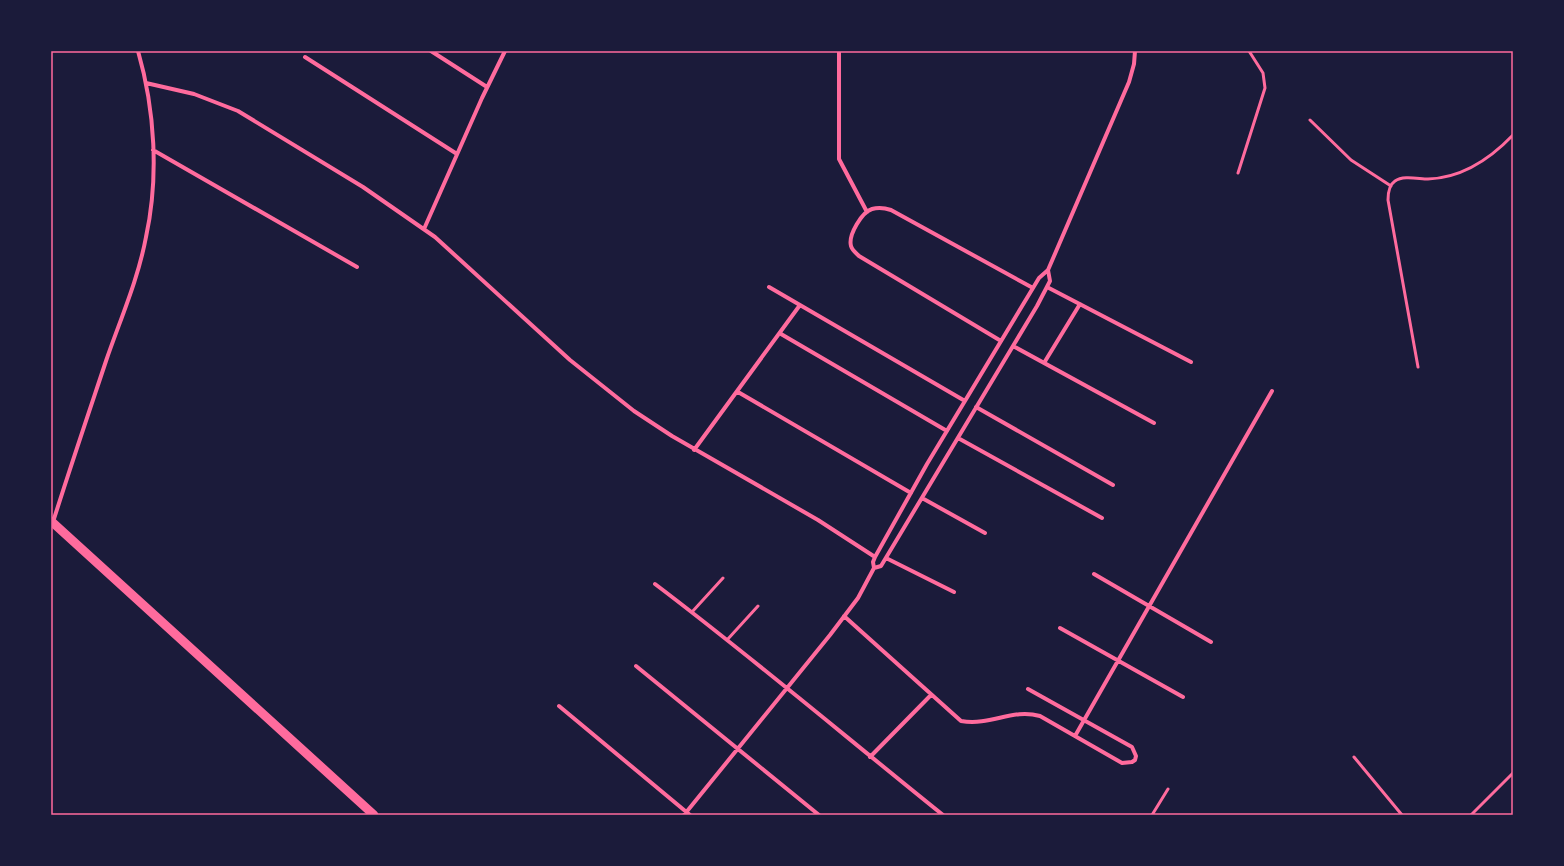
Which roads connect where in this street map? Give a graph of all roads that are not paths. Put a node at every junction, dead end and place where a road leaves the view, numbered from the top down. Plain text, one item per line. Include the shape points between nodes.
1 (138, 51) edge
2 (431, 51) edge
3 (505, 51) edge
4 (839, 51) edge
5 (1135, 51) edge
6 (1249, 51) edge
7 (305, 57) dead end
8 (146, 83) junction
9 (487, 88) junction
10 (1310, 120) dead end
11 (1513, 135) edge
12 (153, 150) junction
13 (457, 154) junction
14 (1238, 173) dead end
15 (1390, 186) junction
16 (867, 212) junction
17 (424, 229) junction
18 (357, 267) dead end
19 (1048, 270) junction
20 (769, 287) dead end
21 (1047, 287) junction
22 (1033, 288) junction
23 (1080, 304) junction
24 (800, 305) junction
25 (781, 334) junction
26 (1001, 341) junction
27 (1013, 346) junction
28 (1191, 362) dead end
29 (1044, 363) junction
30 (1418, 367) dead end
31 (1272, 391) dead end
32 (738, 392) junction
33 (965, 401) junction
34 (976, 407) junction
35 (1154, 423) dead end
36 (947, 431) junction
37 (958, 438) junction
38 (694, 450) junction
39 (1113, 485) dead end
40 (911, 493) junction
41 (922, 498) junction
42 (1102, 518) dead end
43 (52, 522) edge
44 (985, 533) dead end
45 (875, 557) junction
46 (886, 558) junction
47 (874, 568) junction
48 (1094, 574) dead end
49 (723, 578) dead end
50 (655, 584) dead end
51 (954, 592) dead end
52 (758, 606) dead end
53 (1150, 607) junction
54 (692, 612) junction
55 (844, 616) junction
56 (1060, 628) dead end
57 (727, 640) junction
58 (1211, 642) dead end
59 (1119, 662) junction
60 (636, 666) dead end
61 (787, 687) junction
62 (1028, 689) dead end
63 (931, 695) junction
64 (1183, 697) dead end
65 (559, 706) dead end
66 (1085, 720) junction
67 (1075, 736) junction
68 (737, 749) junction
69 (870, 757) junction
70 (1354, 757) dead end
71 (1513, 773) edge
72 (1168, 789) dead end
73 (687, 814) edge
74 (374, 815) edge
75 (819, 815) edge
76 (943, 815) edge
77 (1152, 815) edge
78 (1402, 815) edge
79 (1471, 815) edge

1 - 8 street
2 - 9 street
3 - 9 street
4 - 16 street via 839,159
5 - 19 street via 1129,82
6 - 14 lane via 1263,73 1265,88
7 - 13 street
8 - 12 street
8 - 17 street via 194,94 238,111 363,187
9 - 13 street
10 - 15 lane via 1351,160
11 - 15 lane via 1486,160 1462,172 1441,178 1402,179 1394,181
12 - 18 street
12 - 43 street via 150,215 140,260
13 - 17 street
15 - 30 lane via 1388,200
16 - 22 street via 884,208 898,214
16 - 26 street via 851,240 851,246 859,256
17 - 38 street via 450,249 570,360 634,411
19 - 21 street via 1050,280
19 - 22 street
20 - 24 street
21 - 23 street
21 - 27 street
22 - 26 street
23 - 28 street
23 - 29 street
24 - 25 street
24 - 33 street
25 - 32 street
25 - 36 street
26 - 33 street
27 - 29 street
27 - 34 street
29 - 35 street
31 - 53 street
32 - 38 street
32 - 40 street
33 - 36 street
34 - 37 street
34 - 39 street
36 - 40 street
37 - 41 street
37 - 42 street
38 - 45 street via 818,520
40 - 45 street
41 - 44 street
41 - 46 street
43 - 74 main road
45 - 47 street
46 - 47 street via 881,566
46 - 51 street
47 - 55 street via 858,598
48 - 53 street
49 - 54 lane
50 - 54 street
52 - 57 lane
53 - 58 street
53 - 59 street
54 - 57 street
55 - 61 street
55 - 63 street
56 - 59 street
57 - 61 street
59 - 64 street
59 - 66 street
60 - 68 street
61 - 68 street
61 - 69 street
62 - 66 street
63 - 67 street via 961,721 983,722 1026,713 1040,716
63 - 69 street
65 - 73 street
66 - 67 street
66 - 67 street via 1132,747 1135,760 1122,763
68 - 73 street
68 - 75 street
69 - 76 street
70 - 78 lane
71 - 79 lane
72 - 77 lane

